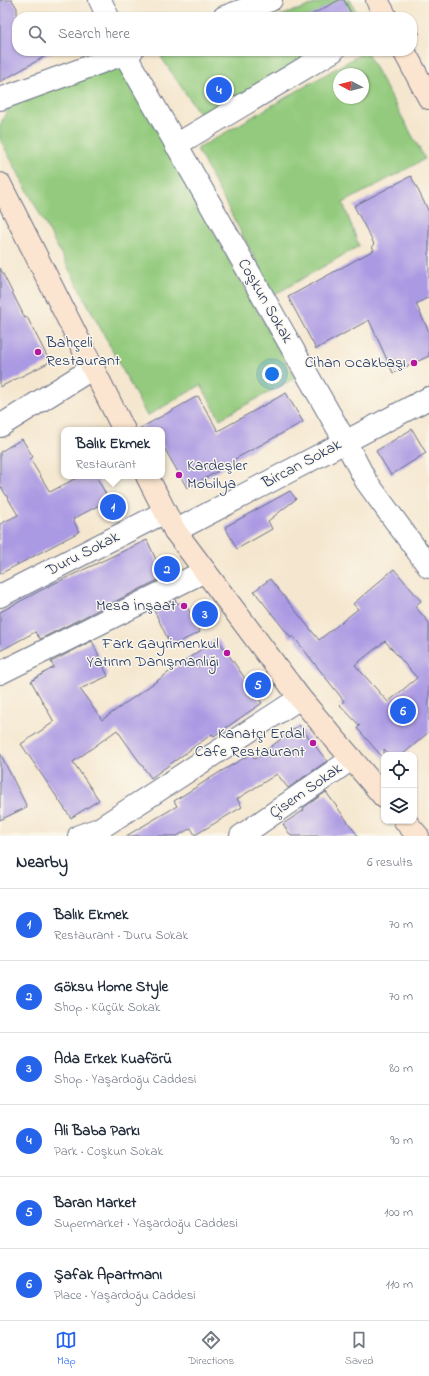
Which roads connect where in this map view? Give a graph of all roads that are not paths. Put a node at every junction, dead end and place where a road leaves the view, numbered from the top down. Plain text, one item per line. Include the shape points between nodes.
1 (100, 0) edge
2 (271, 0) edge
3 (377, 0) edge
4 (106, 12) edge
5 (238, 12) edge
6 (383, 12) edge
7 (115, 56) edge
8 (128, 56) edge
9 (325, 56) edge
10 (407, 56) edge
11 (429, 98) edge
12 (0, 99) edge
13 (176, 145) junction
14 (0, 184) edge
15 (93, 368) junction
16 (429, 398) edge
17 (0, 426) edge
18 (122, 427) edge
19 (345, 441) junction
20 (149, 479) edge
21 (170, 521) junction
22 (429, 567) edge
23 (205, 571) junction
24 (0, 596) edge
25 (0, 673) edge
26 (300, 698) junction
27 (351, 758) junction
28 (381, 793) edge
29 (408, 824) edge
30 (79, 836) edge
31 (241, 836) edge
32 (418, 836) edge

1 - 4 street
2 - 5 street
3 - 6 street
7 - 12 street
8 - 13 street, Coşkun Sokak
9 - 13 street
10 - 11 street
13 - 19 street, Coşkun Sokak
14 - 15 street
15 - 17 street
15 - 18 street
16 - 19 street, Bircan Sokak
19 - 21 street, Bircan Sokak
19 - 22 street, Coşkun Sokak via 366,481
20 - 21 street
21 - 23 street
21 - 24 street, Duru Sokak
23 - 25 street
23 - 26 street
26 - 27 street
26 - 30 street via 99,829
27 - 28 street
27 - 31 street, Çisem Sokak
29 - 32 street

